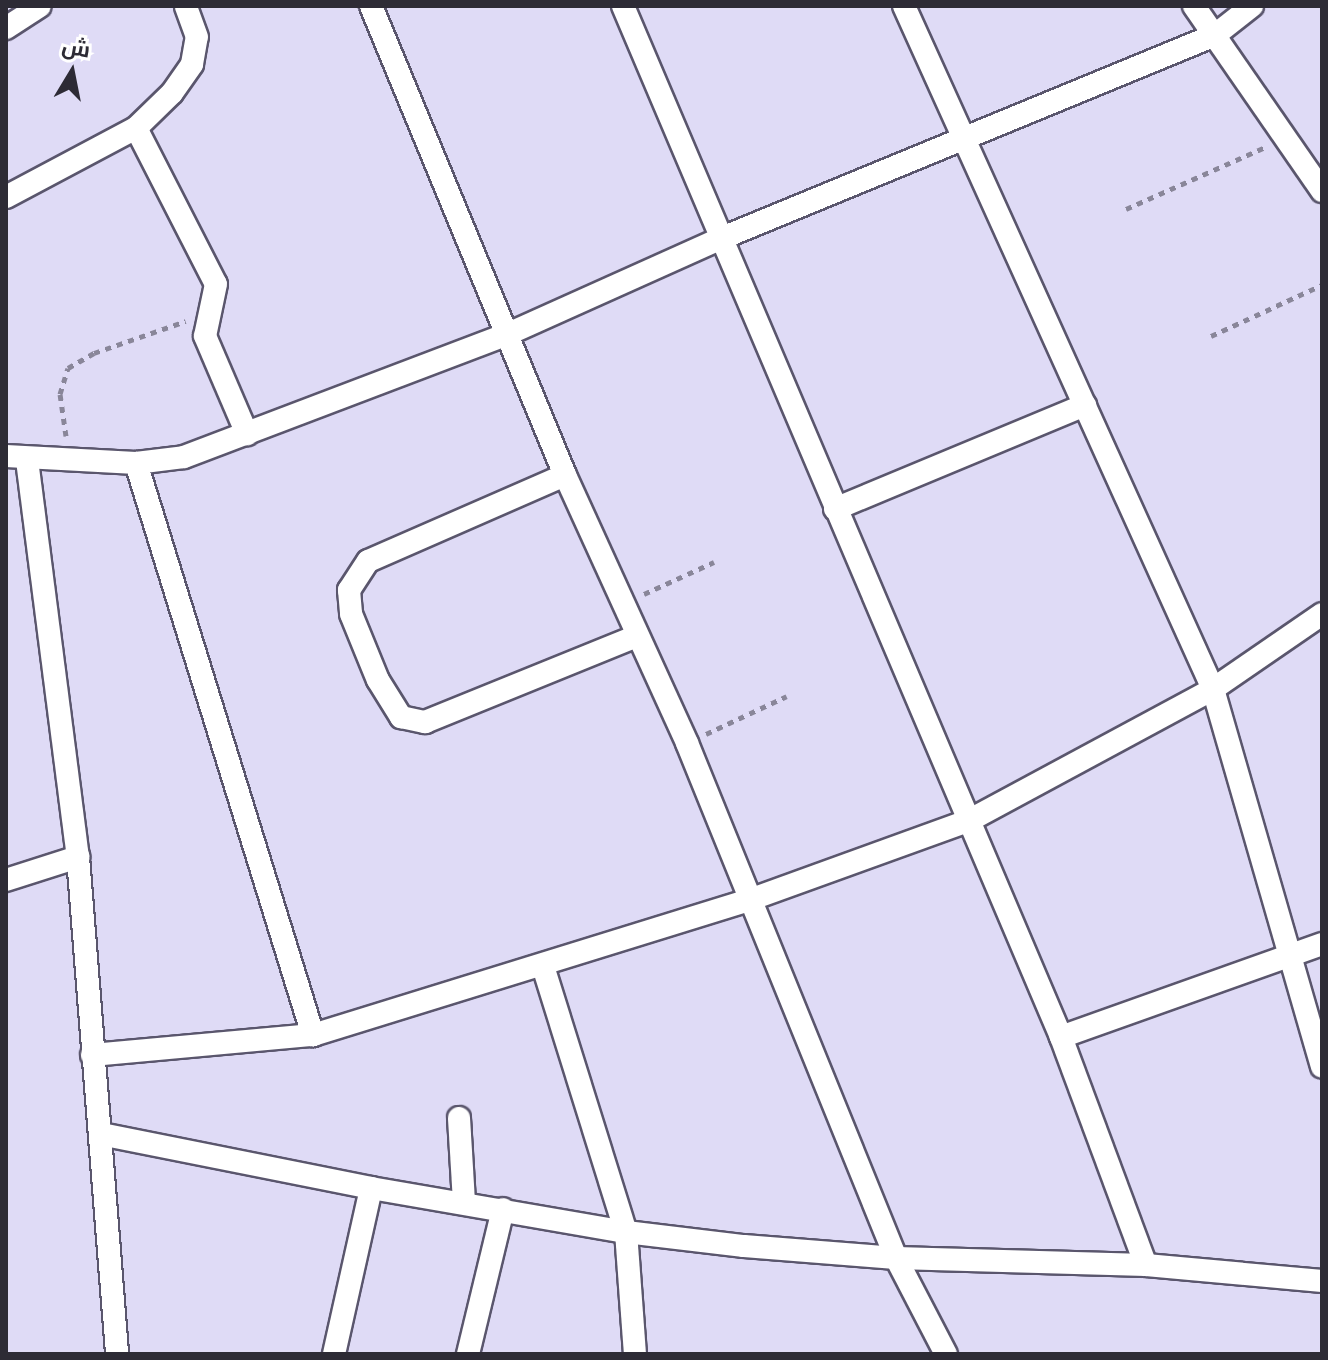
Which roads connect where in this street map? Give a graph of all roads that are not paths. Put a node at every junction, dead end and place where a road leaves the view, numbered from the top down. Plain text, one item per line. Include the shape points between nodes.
1 (40, 6) edge
2 (186, 6) edge
3 (371, 6) edge
4 (623, 6) edge
5 (904, 6) edge
6 (1194, 6) edge
7 (1252, 6) edge
8 (6, 28) edge
9 (1215, 35) junction
10 (136, 128) junction
11 (962, 137) junction
12 (1322, 191) edge
13 (6, 197) edge
14 (722, 238) junction
15 (508, 334) junction
16 (1085, 405) junction
17 (247, 434) junction
18 (16, 458) edge
19 (136, 463) junction
20 (565, 475) junction
21 (835, 509) junction
22 (1322, 614) edge
23 (637, 636) junction
24 (1213, 689) junction
25 (970, 820) junction
26 (78, 857) junction
27 (6, 880) edge
28 (752, 899) junction
29 (1322, 944) edge
30 (1286, 956) junction
31 (543, 966) junction
32 (313, 1035) junction
33 (1061, 1037) junction
34 (92, 1055) junction
35 (1322, 1067) edge
36 (459, 1118) dead end
37 (101, 1134) junction
38 (371, 1188) junction
39 (464, 1201) junction
40 (503, 1209) junction
41 (626, 1232) junction
42 (896, 1258) junction
43 (1146, 1265) junction
44 (1322, 1281) edge
45 (117, 1354) edge
46 (334, 1354) edge
47 (468, 1354) edge
48 (635, 1354) edge
49 (946, 1354) edge

1 - 8 street
2 - 10 street via 197,37 192,64
3 - 15 street
4 - 14 street
5 - 11 street
6 - 9 street
7 - 9 street
9 - 11 street
9 - 12 street
10 - 13 street
10 - 17 street via 216,284 217,295 206,314 207,345
11 - 14 street
11 - 16 street
14 - 15 street
14 - 21 street
15 - 17 street
15 - 20 street
16 - 21 street
16 - 24 street
17 - 19 street via 184,457
18 - 19 street
18 - 26 street
19 - 32 street
20 - 23 street
20 - 23 street via 387,548 368,561 349,590 351,614 378,680 401,717 425,722
21 - 25 street
22 - 24 street
23 - 28 street
24 - 25 street
24 - 30 street
25 - 28 street
25 - 33 street
26 - 27 street
26 - 34 street
28 - 31 street
28 - 42 street
29 - 30 street
30 - 33 street
30 - 35 street
31 - 32 street
31 - 41 street
32 - 34 street
33 - 43 street
34 - 37 street
36 - 39 street
37 - 38 street
37 - 45 street
38 - 39 street
38 - 46 street
39 - 40 street
40 - 41 street
40 - 47 street
41 - 42 street
41 - 48 street
42 - 43 street
42 - 49 street
43 - 44 street

